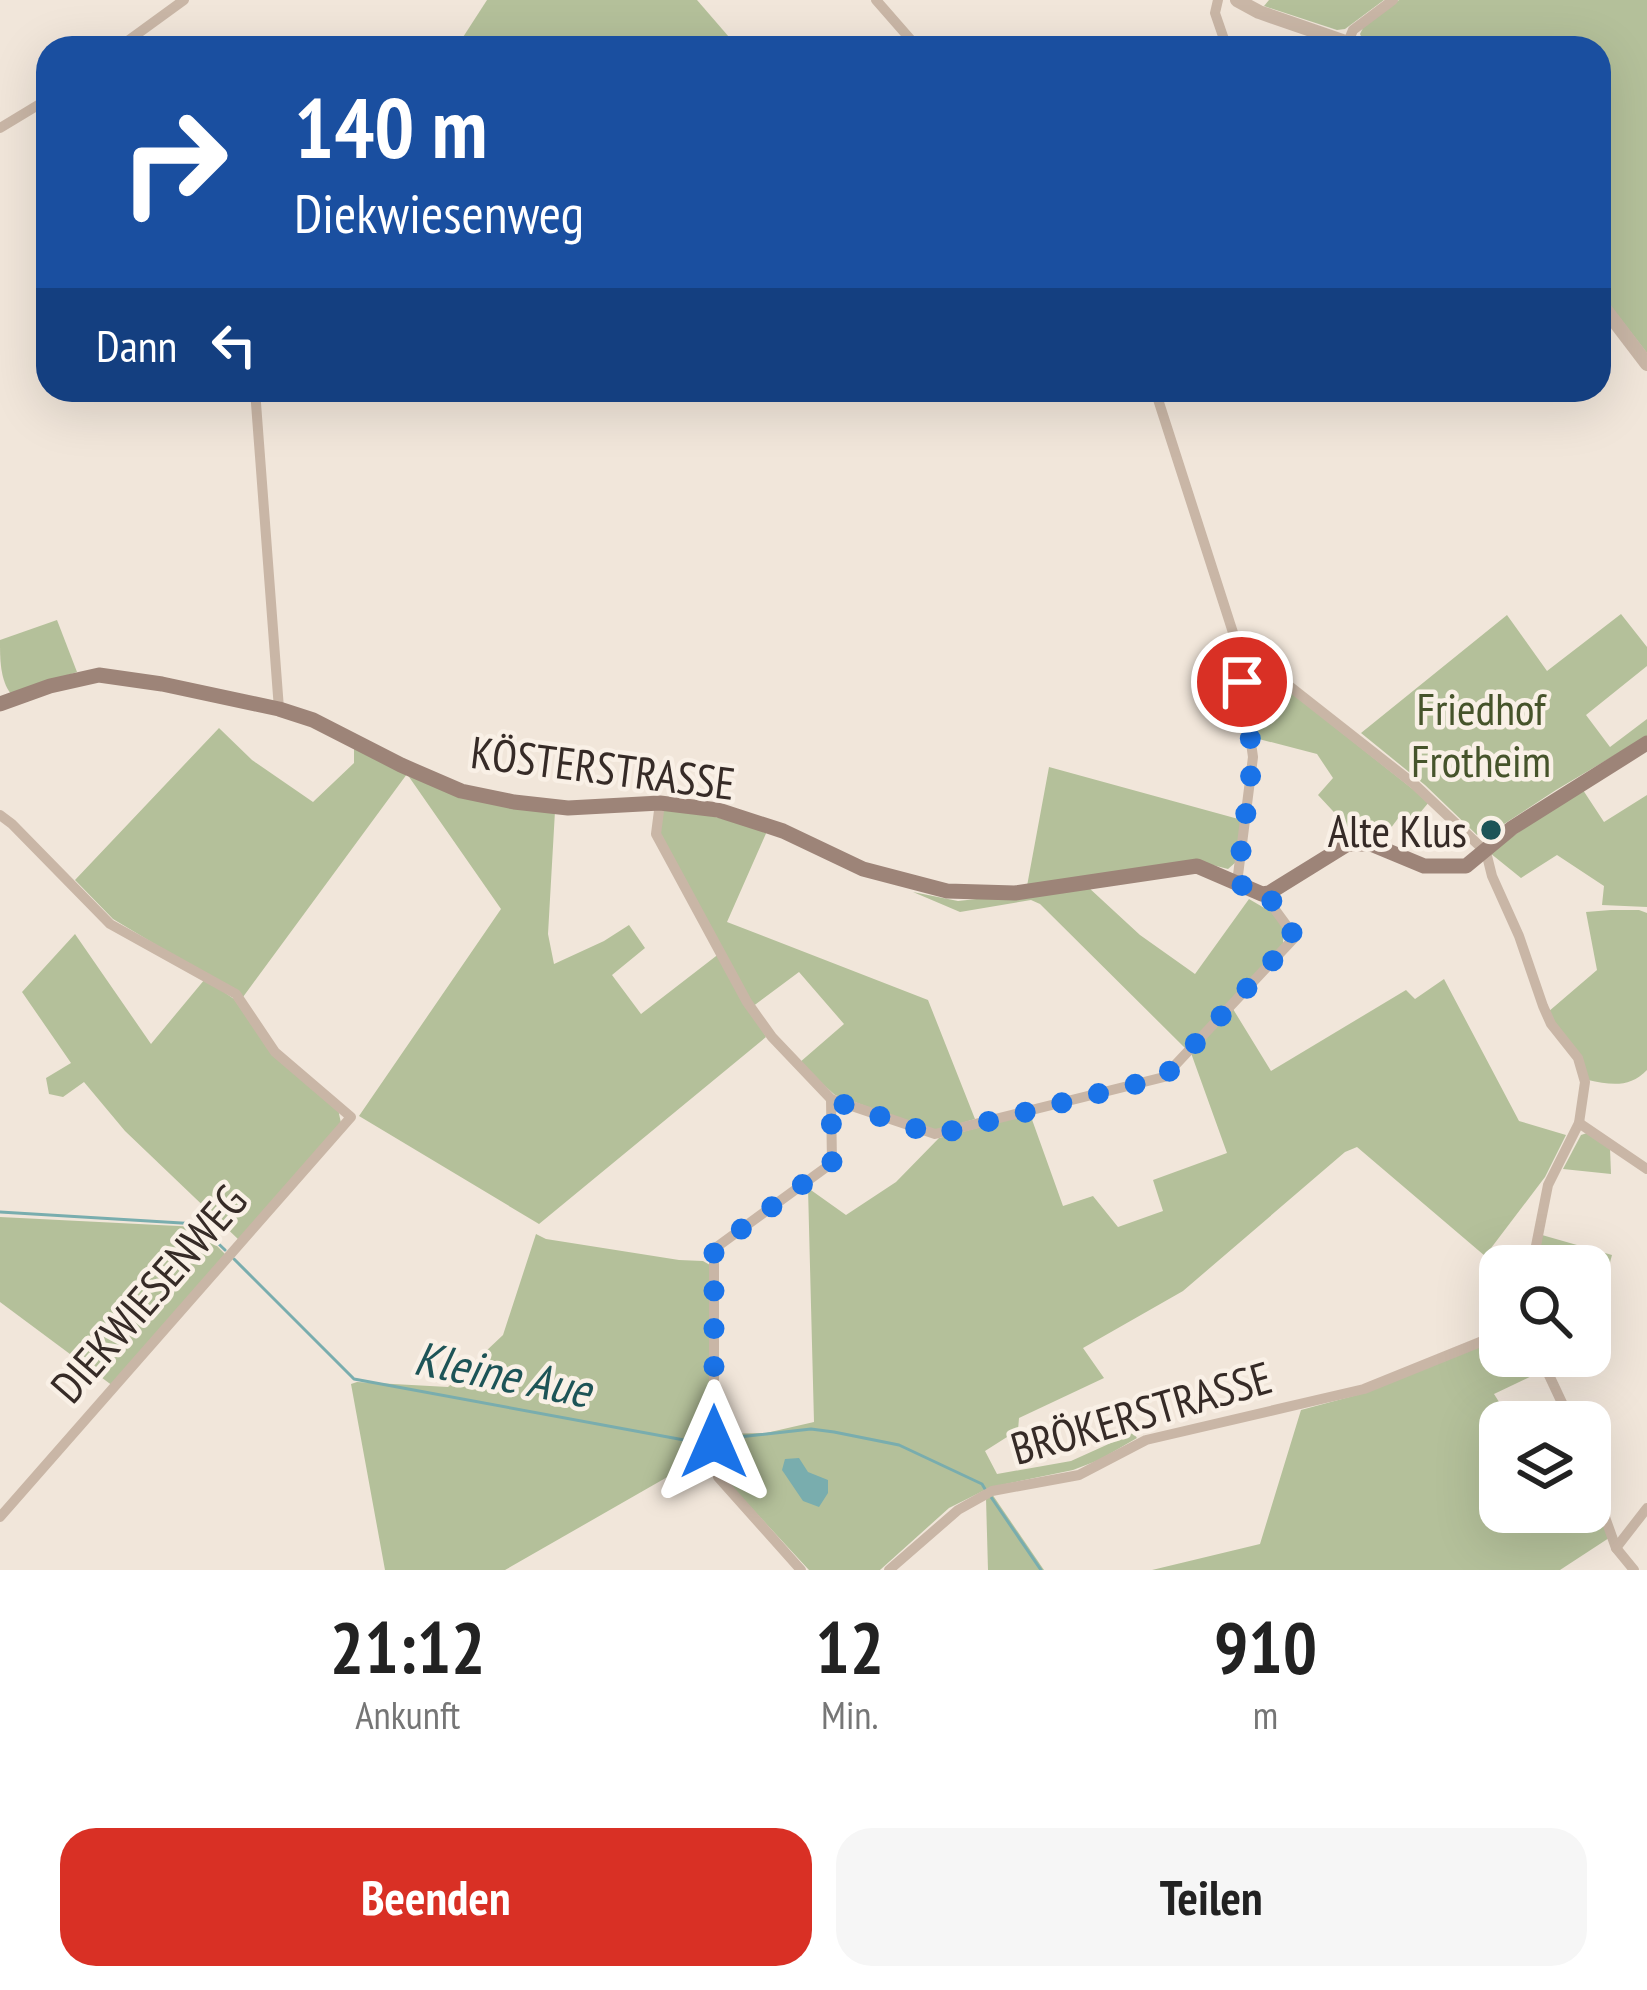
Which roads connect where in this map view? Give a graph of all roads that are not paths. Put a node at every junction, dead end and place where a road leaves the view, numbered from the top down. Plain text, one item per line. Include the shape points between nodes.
1 (184, 0) edge
2 (876, 0) edge
3 (1218, 0) edge
4 (1238, 0) edge
5 (1393, 0) edge
6 (134, 36) edge
7 (908, 36) edge
8 (1223, 36) edge
9 (1310, 36) edge
10 (1350, 36) edge
11 (36, 107) edge
12 (0, 128) edge
13 (1611, 317) edge
14 (1647, 364) edge
15 (256, 402) edge
16 (1159, 402) edge
17 (1237, 645) junction
18 (0, 704) edge
19 (280, 709) junction
20 (1647, 743) edge
21 (660, 803) junction
22 (0, 815) edge
23 (1486, 852) junction
24 (1237, 883) junction
25 (1269, 893) junction
26 (831, 1100) junction
27 (1579, 1123) junction
28 (1647, 1169) edge
29 (1536, 1245) edge
30 (1479, 1342) edge
31 (1647, 1508) edge
32 (0, 1517) edge
33 (1611, 1533) edge
34 (1616, 1548) junction
35 (801, 1570) edge
36 (889, 1570) edge
37 (1634, 1570) edge

1 - 6 street
2 - 7 street
3 - 8 street
4 - 9 street
5 - 10 street
11 - 12 street
13 - 14 street
15 - 19 street
16 - 17 street
17 - 23 street via 1426,793
17 - 24 street via 1253,757
18 - 19 main road, KÖSTERSTRASSE via 99,675
19 - 21 main road, KÖSTERSTRASSE via 460,790 568,808
20 - 23 main road
21 - 24 main road, KÖSTERSTRASSE via 718,810 863,869 947,891 1015,893 1196,866
21 - 26 street via 656,834 747,1002
22 - 32 street, DIEKWIESENWEG via 110,924 236,994 275,1052 351,1118
23 - 25 main road via 1466,866 1424,866 1372,844 1348,844
23 - 27 street via 1543,1006 1578,1058 1586,1082
24 - 25 main road, KÖSTERSTRASSE
25 - 26 street via 1295,937 1164,1077 935,1135
26 - 35 street via 832,1163 714,1249 718,1477
27 - 28 street
27 - 29 street via 1548,1185
30 - 36 street, BRÖKERSTRASSE via 1364,1389 1146,1441 1079,1475 988,1493
31 - 34 street
33 - 34 street
34 - 37 street

